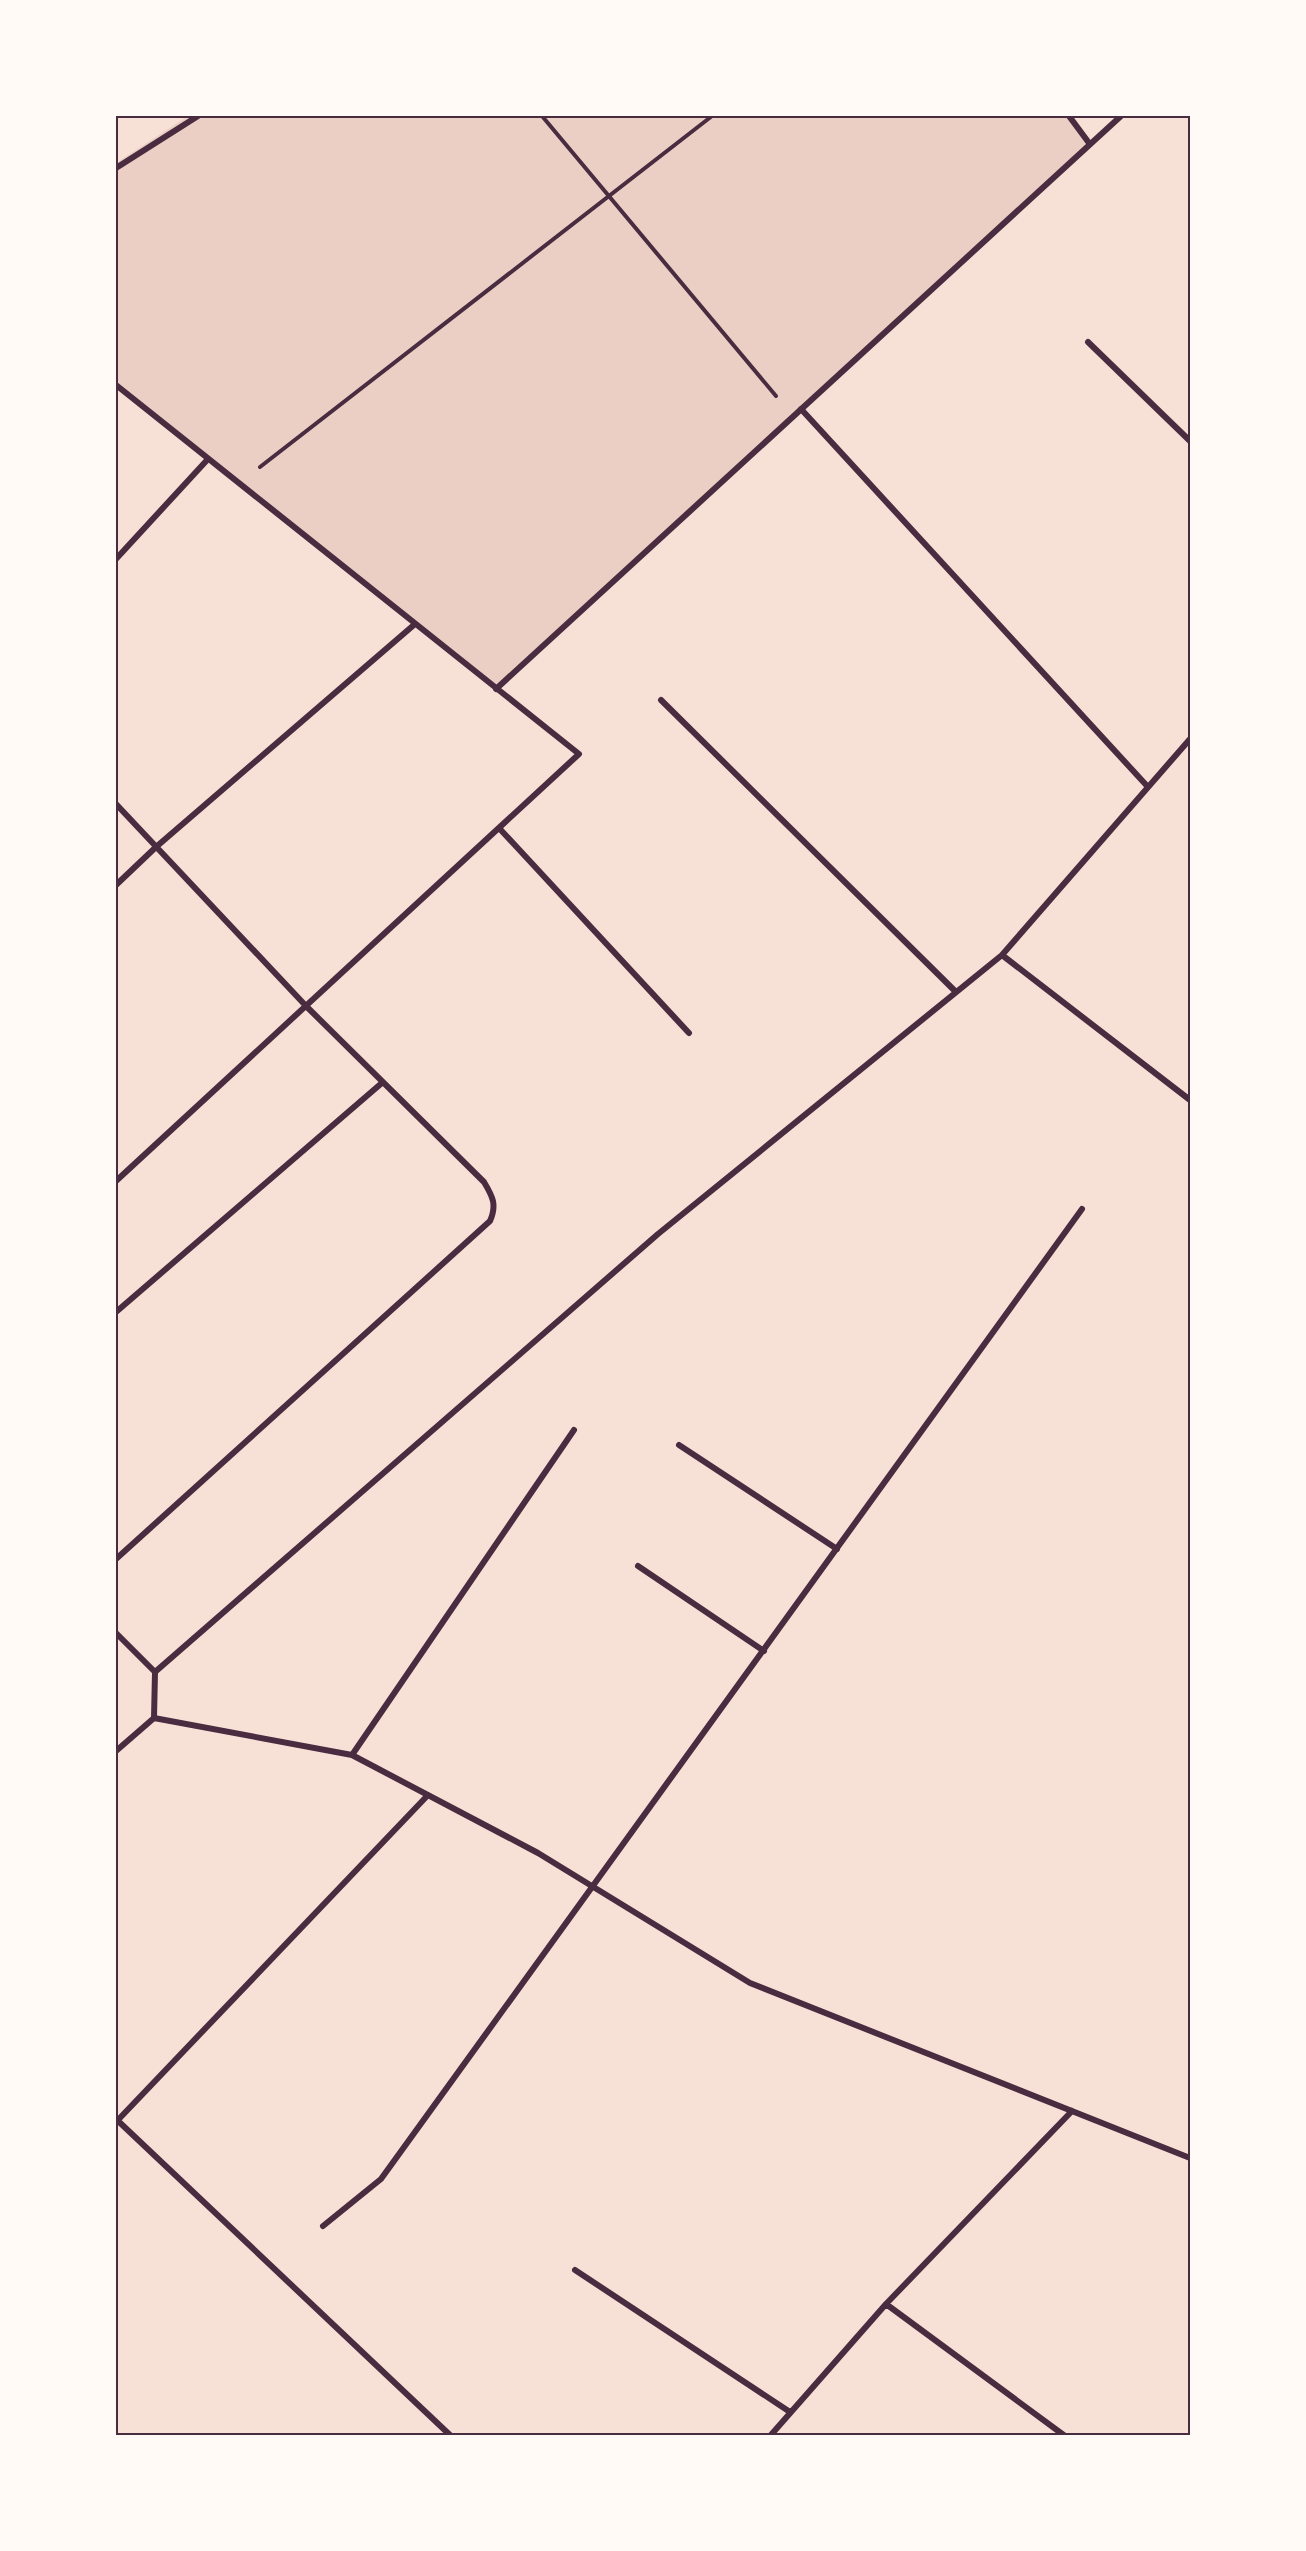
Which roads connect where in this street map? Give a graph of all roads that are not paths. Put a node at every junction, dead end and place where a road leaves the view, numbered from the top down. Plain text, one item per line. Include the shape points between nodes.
1 (198, 116) edge
2 (1069, 116) edge
3 (1121, 116) edge
4 (1089, 144) junction
5 (116, 168) edge
6 (1089, 342) dead end
7 (116, 386) edge
8 (801, 409) junction
9 (1191, 441) edge
10 (208, 459) junction
11 (116, 559) edge
12 (415, 624) junction
13 (496, 689) junction
14 (661, 700) dead end
15 (1191, 739) edge
16 (1148, 787) junction
17 (116, 804) edge
18 (500, 828) junction
19 (156, 847) junction
20 (116, 885) edge
21 (1002, 955) junction
22 (956, 992) junction
23 (306, 1006) junction
24 (688, 1033) dead end
25 (383, 1082) junction
26 (1191, 1100) edge
27 (116, 1181) edge
28 (1082, 1209) dead end
29 (116, 1312) edge
30 (574, 1430) dead end
31 (679, 1445) dead end
32 (837, 1549) junction
33 (116, 1559) edge
34 (638, 1566) dead end
35 (116, 1633) edge
36 (764, 1651) junction
37 (155, 1672) junction
38 (154, 1718) junction
39 (116, 1750) edge
40 (352, 1755) junction
41 (428, 1795) junction
42 (593, 1887) junction
43 (1072, 2111) junction
44 (116, 2120) edge
45 (1191, 2158) edge
46 (322, 2226) dead end
47 (575, 2270) dead end
48 (886, 2304) junction
49 (790, 2412) junction
50 (451, 2436) edge
51 (770, 2436) edge
52 (1065, 2436) edge

1 - 5 street
2 - 4 street
3 - 4 street
4 - 8 street
6 - 9 street
7 - 10 street
8 - 13 street
8 - 16 street
10 - 11 street
10 - 12 street
12 - 13 street
12 - 19 street
13 - 18 street via 579,754
14 - 22 street
15 - 16 street
16 - 21 street
17 - 19 street
18 - 23 street
18 - 24 street
19 - 20 street
19 - 23 street
21 - 22 street
21 - 26 street
22 - 37 street via 658,1234
23 - 25 street
23 - 27 street
25 - 29 street
25 - 33 street via 484,1182 494,1199 490,1221
28 - 32 street
30 - 40 street
31 - 32 street
32 - 36 street
34 - 36 street
35 - 37 street
36 - 42 street
37 - 38 street
38 - 39 street
38 - 40 street
40 - 41 street
41 - 42 street
41 - 44 street
42 - 43 street via 750,1983
42 - 46 street via 381,2179
43 - 45 street
43 - 48 street
44 - 50 street
47 - 49 street
48 - 49 street
48 - 52 street
49 - 51 street

